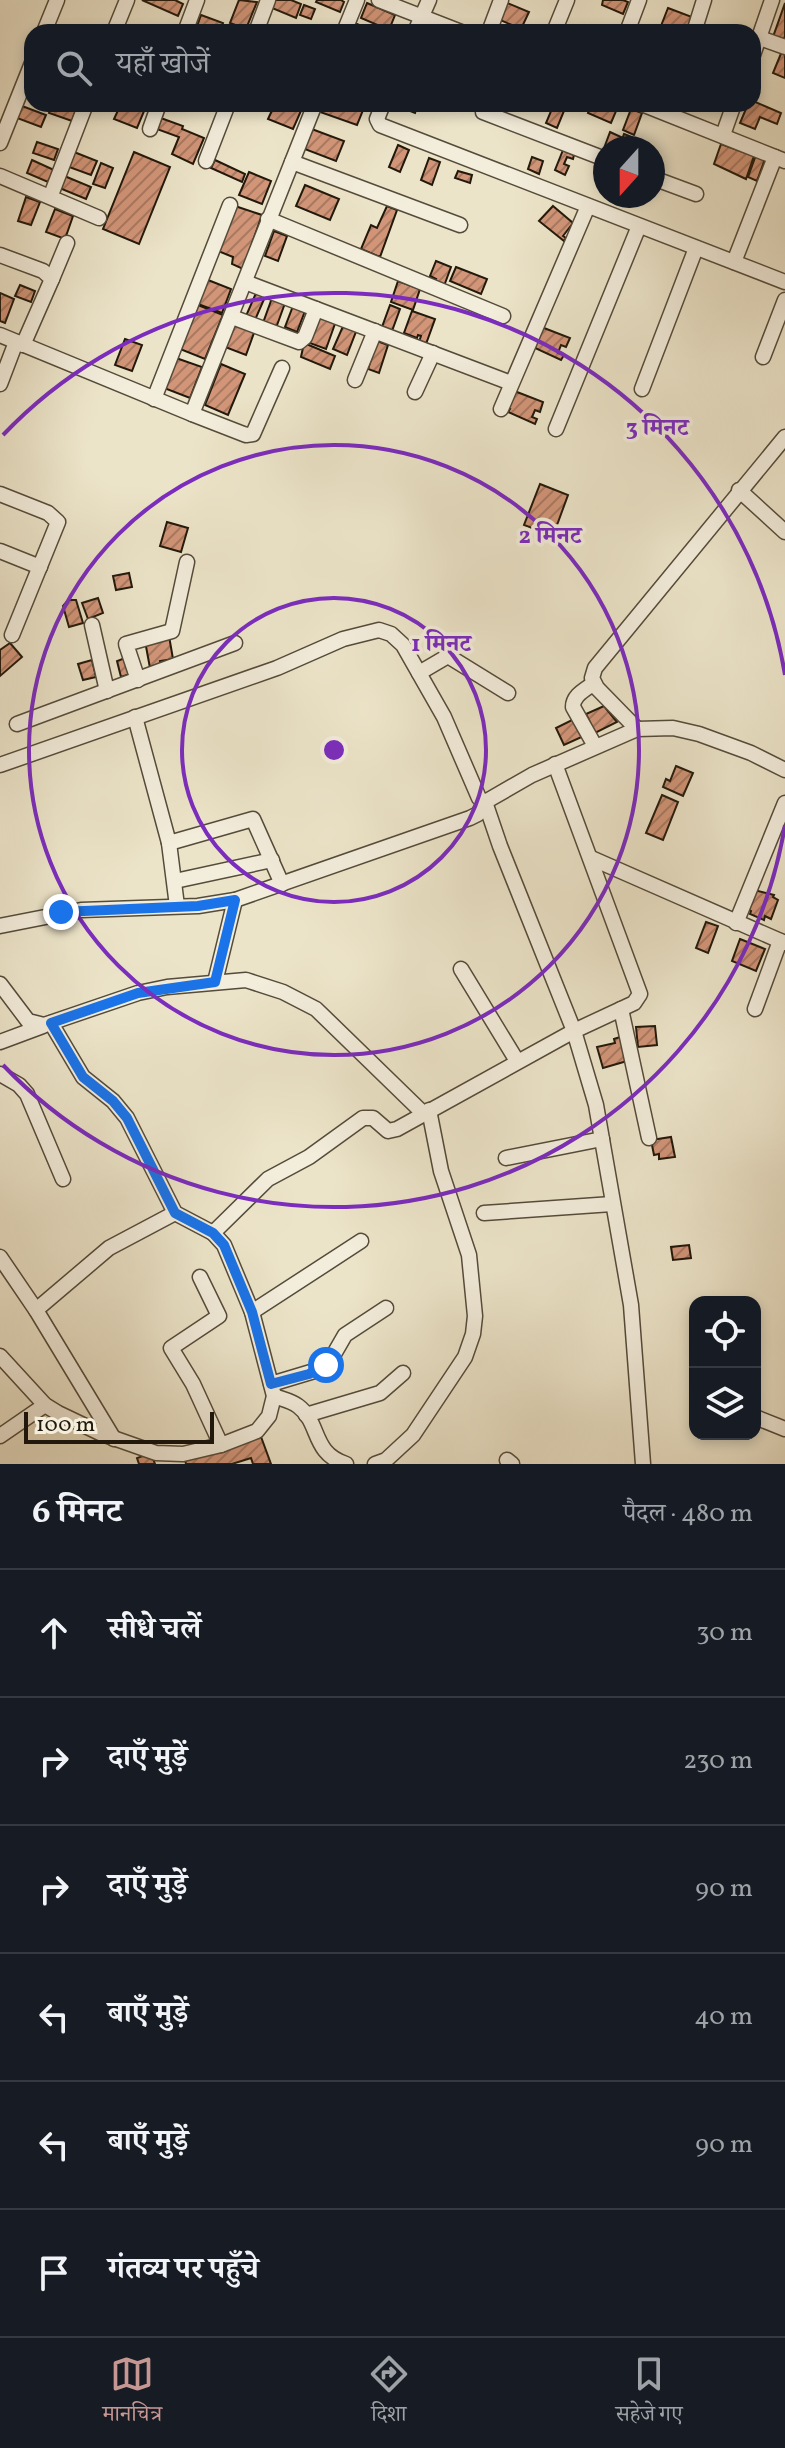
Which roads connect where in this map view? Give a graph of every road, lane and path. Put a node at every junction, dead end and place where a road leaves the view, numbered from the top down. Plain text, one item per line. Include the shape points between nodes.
1 (57, 0) edge
2 (127, 0) edge
3 (197, 0) edge
4 (268, 0) edge
5 (357, 0) edge
6 (379, 0) edge
7 (429, 0) edge
8 (501, 0) edge
9 (567, 0) edge
10 (639, 0) edge
11 (704, 0) edge
12 (772, 0) edge
13 (421, 17) junction
14 (47, 24) edge
15 (117, 24) edge
16 (188, 24) edge
17 (259, 24) edge
18 (347, 24) edge
19 (418, 24) edge
20 (440, 24) edge
21 (492, 24) edge
22 (557, 24) edge
23 (630, 24) edge
24 (696, 24) edge
25 (761, 35) edge
26 (761, 38) edge
27 (785, 47) edge
28 (24, 83) edge
29 (83, 112) edge
30 (156, 112) edge
31 (225, 112) edge
32 (312, 112) edge
33 (380, 112) edge
34 (483, 112) edge
35 (673, 112) edge
36 (731, 112) edge
37 (150, 129) dead end
38 (723, 135) junction
39 (0, 143) edge
40 (593, 154) edge
41 (780, 159) edge
42 (206, 161) dead end
43 (292, 162) junction
44 (0, 176) edge
45 (665, 182) edge
46 (696, 194) dead end
47 (51, 195) junction
48 (230, 205) dead end
49 (588, 206) junction
50 (99, 218) dead end
51 (268, 219) junction
52 (460, 225) dead end
53 (639, 226) junction
54 (67, 243) dead end
55 (696, 248) junction
56 (0, 255) edge
57 (734, 262) junction
58 (52, 279) junction
59 (245, 282) junction
60 (785, 282) edge
61 (785, 300) edge
62 (316, 309) junction
63 (503, 316) dead end
64 (232, 317) junction
65 (375, 331) junction
66 (0, 335) edge
67 (20, 343) junction
68 (433, 353) junction
69 (763, 357) dead end
70 (282, 368) dead end
71 (355, 380) dead end
72 (511, 383) junction
73 (0, 384) edge
74 (642, 389) dead end
75 (415, 392) dead end
76 (154, 399) junction
77 (501, 409) dead end
78 (192, 414) junction
79 (556, 429) dead end
80 (785, 437) edge
81 (739, 490) junction
82 (0, 494) edge
83 (785, 532) edge
84 (0, 551) edge
85 (187, 562) dead end
86 (40, 567) junction
87 (92, 625) dead end
88 (12, 635) dead end
89 (235, 643) dead end
90 (419, 673) junction
91 (138, 680) junction
92 (594, 683) junction
93 (107, 691) junction
94 (508, 693) dead end
95 (135, 717) junction
96 (17, 724) dead end
97 (637, 729) junction
98 (595, 746) junction
99 (555, 764) junction
100 (0, 765) edge
101 (785, 770) edge
102 (485, 802) junction
103 (785, 803) edge
104 (169, 843) junction
105 (591, 858) junction
106 (272, 860) junction
107 (175, 881) junction
108 (282, 884) junction
109 (235, 900) junction
110 (177, 906) junction
111 (736, 923) junction
112 (0, 926) edge
113 (783, 942) edge
114 (461, 969) dead end
115 (215, 982) junction
116 (0, 984) edge
117 (621, 1009) junction
118 (755, 1009) dead end
119 (48, 1024) junction
120 (574, 1031) junction
121 (0, 1042) edge
122 (517, 1061) junction
123 (0, 1074) edge
124 (426, 1112) junction
125 (649, 1138) dead end
126 (602, 1139) junction
127 (506, 1158) dead end
128 (63, 1179) dead end
129 (612, 1204) junction
130 (175, 1213) junction
131 (484, 1213) dead end
132 (213, 1233) junction
133 (361, 1241) dead end
134 (0, 1257) edge
135 (200, 1277) dead end
136 (386, 1308) dead end
137 (36, 1310) junction
138 (252, 1312) junction
139 (0, 1356) edge
140 (403, 1373) dead end
141 (273, 1390) junction
142 (45, 1405) junction
143 (306, 1415) junction
144 (761, 1419) edge
145 (785, 1429) edge
146 (0, 1436) edge
147 (114, 1439) junction
148 (221, 1445) junction
149 (346, 1464) edge
150 (375, 1464) edge
151 (643, 1464) edge

1 - 14 street
2 - 15 street
3 - 16 street
4 - 17 street
5 - 18 street
6 - 13 street
7 - 13 street
8 - 21 street
9 - 22 street
10 - 23 street
11 - 24 street
12 - 25 street
13 - 19 street
13 - 20 street
26 - 27 street
28 - 39 street
29 - 47 street
30 - 37 street
31 - 42 street
32 - 43 street
33 - 49 street via 380,125
34 - 40 street
35 - 38 street
36 - 38 street
38 - 41 street
41 - 57 street
43 - 51 street
43 - 52 street
44 - 47 street
45 - 46 street
47 - 50 street
48 - 76 street
49 - 53 street
49 - 72 street
51 - 59 street
51 - 63 street
53 - 55 street
53 - 79 street
54 - 58 street
55 - 57 street
55 - 74 street
56 - 58 street
57 - 60 street
58 - 67 street
59 - 62 street
59 - 64 street
61 - 69 street
62 - 64 street via 299,342
62 - 65 street
64 - 78 street
65 - 68 street
65 - 71 street
66 - 67 street
67 - 73 street
67 - 76 street
68 - 72 street
68 - 75 street
70 - 78 street via 253,434
72 - 77 street
76 - 78 street
80 - 81 street
81 - 83 street
81 - 92 street via 600,660
82 - 86 street via 56,517
84 - 86 street
85 - 91 street via 172,631 126,644
86 - 88 street
87 - 93 street
89 - 91 street
90 - 94 street via 448,656
90 - 95 street via 391,634 365,631
90 - 102 street
91 - 93 street
92 - 97 street
92 - 98 street via 573,703
93 - 96 street
95 - 100 street
95 - 104 street
97 - 98 street
97 - 101 street via 699,734
98 - 99 street
99 - 102 street
99 - 105 street
102 - 108 street via 470,818
102 - 120 street
103 - 111 street
104 - 106 street via 250,818
104 - 107 street
105 - 111 street
105 - 117 street via 640,994
106 - 107 street
106 - 108 street
107 - 110 street
108 - 109 street
109 - 110 street
109 - 115 street
110 - 112 street via 81,910
111 - 113 street
113 - 118 street
114 - 122 street
115 - 119 street via 138,993
115 - 124 street via 264,984 316,1009
116 - 119 street via 28,1021
117 - 120 street
117 - 125 street
119 - 121 street
119 - 130 street via 83,1077 127,1118
120 - 122 street
120 - 126 street
122 - 124 street
123 - 128 street via 27,1094
124 - 132 street via 388,1131 373,1118 363,1118 268,1179
124 - 150 street via 467,1243 473,1334 465,1357 413,1435
126 - 127 street
126 - 129 street
129 - 131 street
129 - 151 street via 634,1325
130 - 132 street
130 - 137 street via 109,1248
132 - 138 street via 233,1261
133 - 138 street
134 - 137 street
135 - 148 street via 219,1316 171,1348
136 - 141 street via 345,1335 321,1369
137 - 147 street
138 - 141 street
139 - 142 street
140 - 143 street via 380,1393
141 - 143 street
141 - 148 street via 265,1424
142 - 146 street
142 - 147 street
143 - 149 street via 321,1447
144 - 145 street
147 - 148 street via 171,1455

